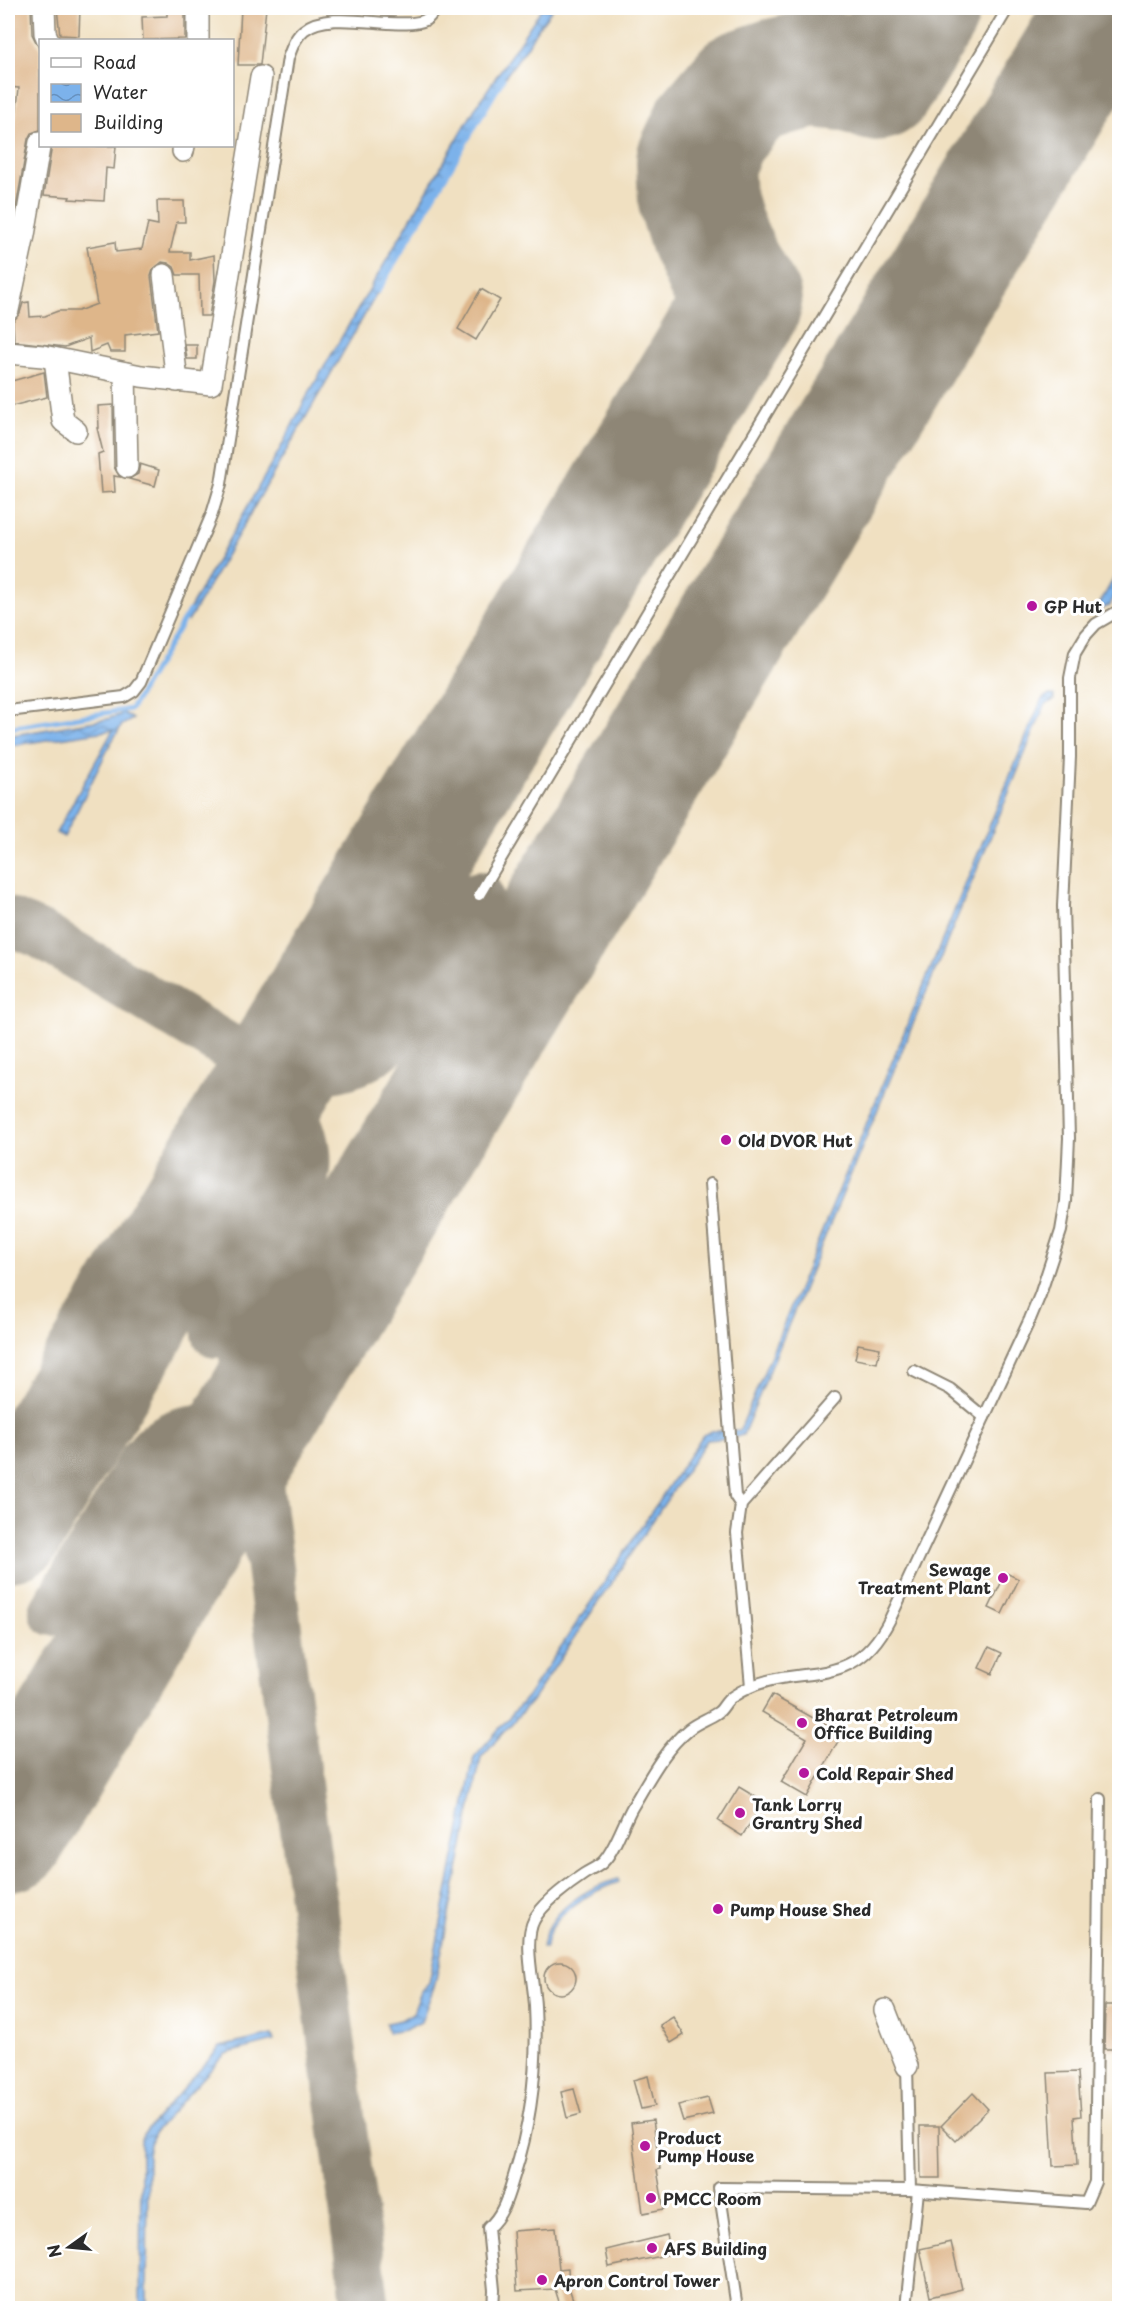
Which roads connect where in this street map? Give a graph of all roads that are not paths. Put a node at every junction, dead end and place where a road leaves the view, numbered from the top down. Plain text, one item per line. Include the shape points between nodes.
1 (44, 8) edge
2 (198, 8) edge
3 (435, 8) edge
4 (1008, 8) edge
5 (48, 39) edge
6 (198, 39) edge
7 (261, 77) dead end
8 (39, 147) edge
9 (164, 275) dead end
10 (8, 310) edge
11 (8, 353) edge
12 (55, 359) junction
13 (125, 373) junction
14 (177, 381) junction
15 (76, 431) dead end
16 (127, 467) dead end
17 (1119, 610) edge
18 (8, 711) edge
19 (478, 895) dead end
20 (710, 1184) dead end
21 (914, 1371) dead end
22 (835, 1398) dead end
23 (984, 1417) junction
24 (741, 1505) junction
25 (751, 1686) junction
26 (1100, 1799) dead end
27 (885, 2010) dead end
28 (907, 2066) joint
29 (914, 2190) junction
30 (493, 2308) edge
31 (738, 2308) edge
32 (906, 2308) edge

1 - 5 street
2 - 6 street
3 - 18 lane via 430,17 419,22 327,22 310,25 296,38 288,58 219,492 141,682 124,697
4 - 19 lane
7 - 14 street via 211,384
8 - 10 street
9 - 14 street
11 - 12 street
12 - 13 street
12 - 15 street via 63,421
13 - 14 street
13 - 16 street
17 - 23 lane via 1086,635 1075,653 1070,678 1063,906 1069,1165 1063,1216 1040,1295
20 - 24 lane via 735,1497
21 - 23 lane via 950,1389
22 - 24 lane
23 - 25 lane via 877,1642 858,1660 841,1668 777,1677
24 - 25 lane via 737,1533
25 - 30 lane via 680,1737 634,1804 604,1861 567,1887 532,1922 534,2080 514,2176 501,2215 488,2228
26 - 29 lane via 1095,2182 1086,2203
27 - 28 street
28 - 29 lane
29 - 31 lane via 719,2188
29 - 32 lane

